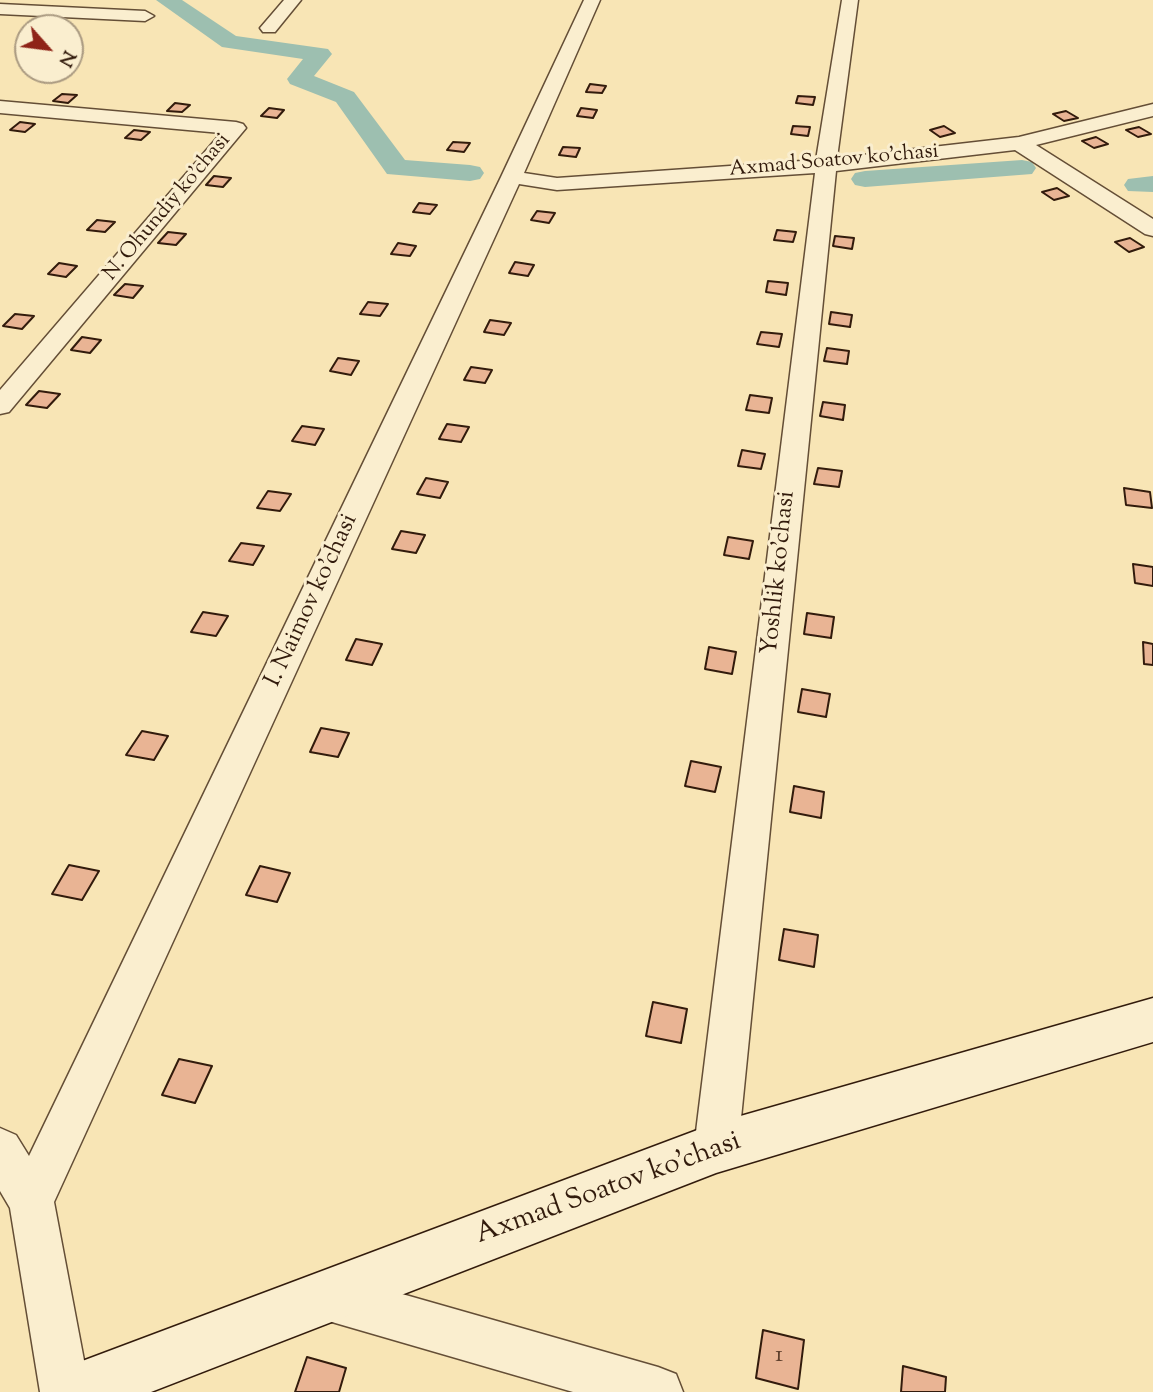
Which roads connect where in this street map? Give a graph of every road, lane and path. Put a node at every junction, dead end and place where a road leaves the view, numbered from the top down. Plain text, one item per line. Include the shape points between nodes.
1 (293, 0) edge
2 (593, 0) edge
3 (850, 0) edge
4 (12, 5) edge
5 (145, 16) dead end
6 (269, 28) dead end
7 (0, 107) edge
8 (1153, 110) edge
9 (1018, 143) junction
10 (826, 166) junction
11 (512, 177) junction
12 (1153, 229) edge
13 (0, 406) edge
14 (1153, 1020) edge
15 (716, 1148) junction
16 (0, 1150) edge
17 (31, 1201) junction
18 (325, 1296) junction
19 (65, 1392) edge
20 (77, 1392) edge
21 (658, 1392) edge

1 - 6 street
2 - 11 street, I. Naimov ko'chasi
3 - 10 street, Yoshlik ko'chasi
4 - 5 street
7 - 13 street, N. Ohundiy ko'chasi via 236,128
8 - 9 street, Axmad Soatov ko'chasi
9 - 10 street, Axmad Soatov ko'chasi
9 - 12 street
10 - 11 street, Axmad Soatov ko'chasi via 557,184
10 - 15 street, Yoshlik ko'chasi
11 - 17 street, I. Naimov ko'chasi
14 - 15 street, Axmad Soatov ko'chasi
15 - 18 street, Axmad Soatov ko'chasi
16 - 17 street
17 - 19 street
18 - 20 street, Axmad Soatov ko'chasi
18 - 21 street

